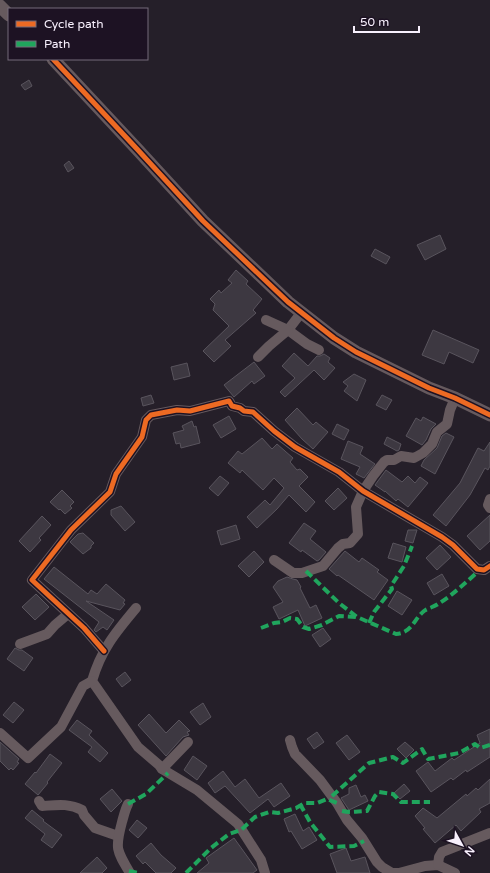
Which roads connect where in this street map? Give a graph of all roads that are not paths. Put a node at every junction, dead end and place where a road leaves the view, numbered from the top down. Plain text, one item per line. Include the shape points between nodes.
1 (0, 6) edge
2 (8, 14) edge
3 (54, 60) edge
4 (301, 313) junction
5 (266, 320) dead end
6 (288, 330) junction
7 (318, 350) dead end
8 (258, 357) dead end
9 (455, 398) junction
10 (490, 415) edge
11 (363, 491) junction
12 (490, 499) edge
13 (490, 508) edge
14 (274, 560) dead end
15 (490, 566) edge
16 (136, 608) dead end
17 (68, 614) junction
18 (20, 644) dead end
19 (104, 651) junction
20 (92, 681) junction
21 (0, 733) edge
22 (290, 740) dead end
23 (188, 742) dead end
24 (162, 769) junction
25 (39, 801) dead end
26 (128, 804) dead end
27 (490, 833) edge
28 (118, 836) junction
29 (438, 865) junction
30 (130, 873) edge
31 (265, 873) edge
32 (391, 873) edge
33 (455, 873) edge

1 - 2 street
3 - 4 street via 203,221
4 - 6 street
4 - 9 street via 356,352
5 - 6 street
6 - 7 street
6 - 8 street
9 - 10 street
9 - 11 street via 447,424 437,432 424,454 418,457 401,456 387,460
11 - 14 street via 356,507 358,534 338,548 323,566 302,573 292,573
11 - 15 street via 442,537 477,569 484,570
11 - 17 street via 339,472 274,431 253,412 232,406 229,401 190,411 177,410 152,415 146,420 142,437 116,474 110,492 71,530 32,580
12 - 13 street
16 - 19 street
17 - 18 street via 47,634
17 - 19 street
19 - 20 street
20 - 21 street via 84,686 61,728 28,758
20 - 24 street via 138,746
22 - 32 street via 296,754 320,780 377,862
23 - 24 street
24 - 31 street via 197,790 238,824 261,860
25 - 28 street via 42,806 74,805 82,810 95,828
26 - 28 street
27 - 29 street via 442,852
28 - 30 street via 118,852
29 - 32 street
29 - 33 street

